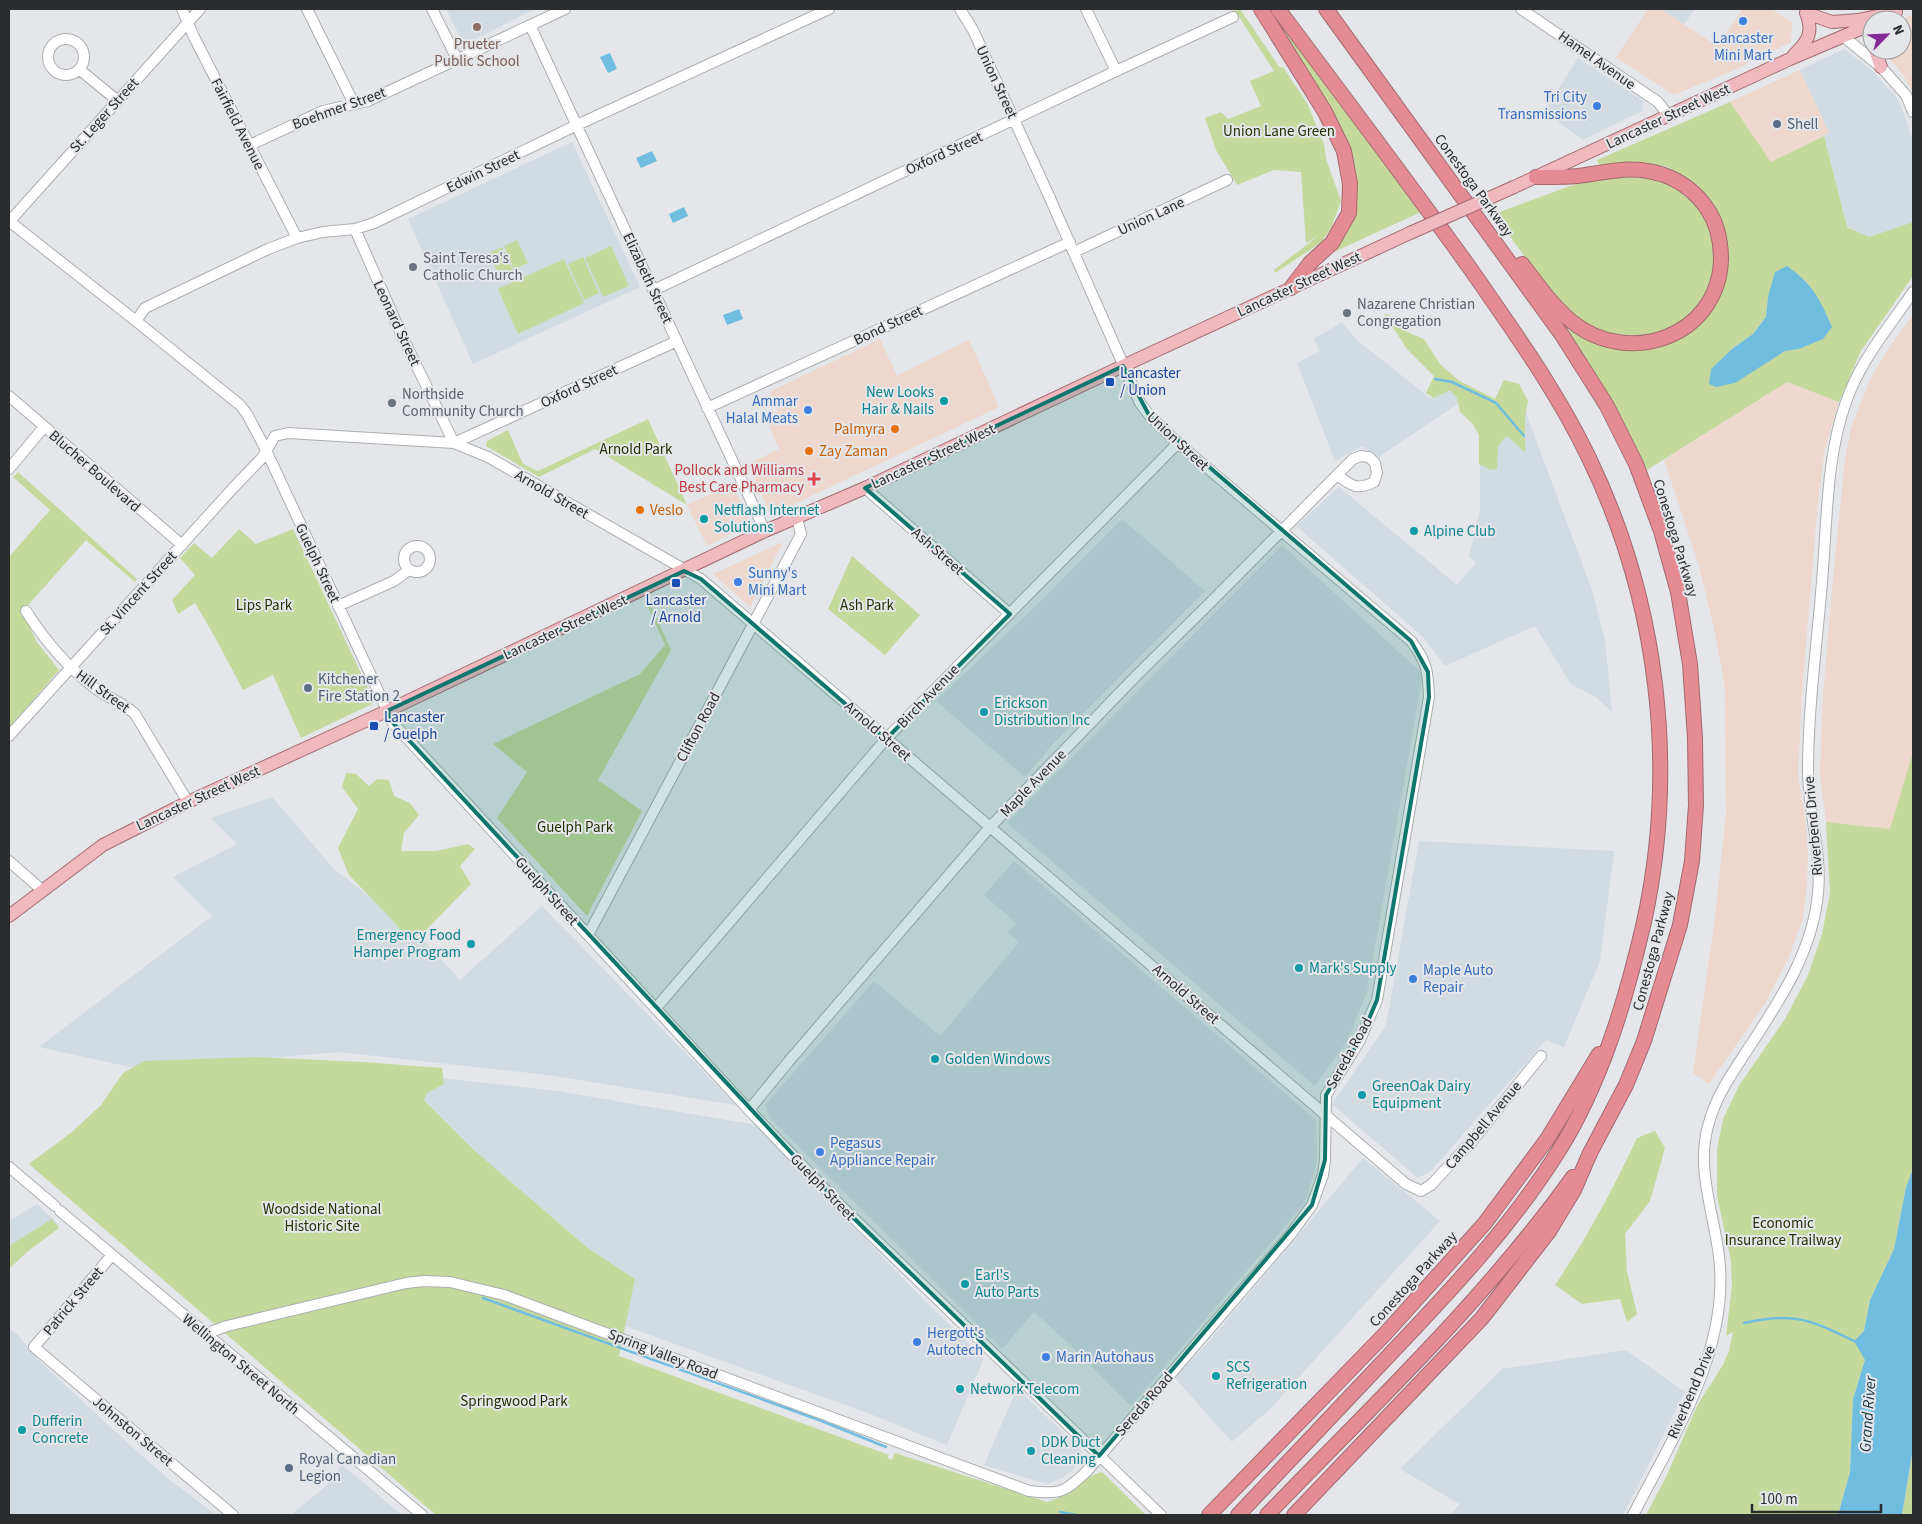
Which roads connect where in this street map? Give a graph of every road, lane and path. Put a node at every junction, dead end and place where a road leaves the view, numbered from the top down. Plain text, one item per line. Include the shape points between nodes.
1 (182, 9) edge
2 (200, 9) edge
3 (307, 9) edge
4 (432, 9) edge
5 (566, 9) edge
6 (829, 9) edge
7 (960, 9) edge
8 (1086, 9) edge
9 (1261, 9) edge
10 (1278, 9) edge
11 (1326, 9) edge
12 (1521, 9) edge
13 (1803, 11) edge
14 (1233, 17) dead end
15 (1862, 19) edge
16 (187, 22) junction
17 (530, 25) junction
18 (1862, 29) edge
19 (1844, 37) junction
20 (457, 59) junction
21 (1790, 59) junction
22 (1879, 60) edge
23 (1881, 67) junction
24 (80, 70) dead end
25 (1116, 71) junction
26 (118, 101) junction
27 (354, 104) junction
28 (1913, 112) edge
29 (1668, 115) junction
30 (1015, 120) junction
31 (577, 126) junction
32 (1413, 128) junction
33 (250, 145) junction
34 (1536, 177) junction
35 (1227, 180) dead end
36 (9, 222) edge
37 (355, 229) junction
38 (297, 238) junction
39 (1070, 242) junction
40 (1074, 252) junction
41 (1291, 288) junction
42 (654, 290) junction
43 (1913, 292) edge
44 (136, 320) junction
45 (677, 341) junction
46 (1123, 366) junction
47 (9, 396) edge
48 (707, 408) junction
49 (44, 427) junction
50 (454, 443) junction
51 (1178, 443) junction
52 (266, 450) junction
53 (9, 469) edge
54 (1336, 474) dead end
55 (865, 488) junction
56 (797, 518) junction
57 (766, 531) junction
58 (1281, 531) junction
59 (182, 545) junction
60 (409, 570) dead end
61 (684, 571) junction
62 (338, 606) junction
63 (26, 611) dead end
64 (1010, 614) junction
65 (754, 623) junction
66 (71, 668) junction
67 (387, 711) junction
68 (9, 736) edge
69 (886, 739) junction
70 (1419, 755) joint
71 (188, 802) junction
72 (990, 827) junction
73 (9, 862) edge
74 (42, 890) junction
75 (9, 916) edge
76 (588, 935) junction
77 (656, 1008) junction
78 (1610, 1039) junction
79 (1541, 1056) dead end
80 (749, 1110) junction
81 (1327, 1116) junction
82 (1590, 1153) junction
83 (9, 1167) edge
84 (1421, 1191) joint
85 (112, 1255) junction
86 (207, 1336) junction
87 (34, 1347) joint
88 (1099, 1456) junction
89 (232, 1515) edge
90 (422, 1515) edge
91 (1161, 1515) edge
92 (1209, 1515) edge
93 (1238, 1515) edge
94 (1266, 1515) edge
95 (1294, 1515) edge
96 (1633, 1515) edge

1 - 16 street, Fairfield Avenue
2 - 16 street, St. Leger Street
3 - 27 street
4 - 20 street
5 - 17 street, Boehmer Street
6 - 31 street, Edwin Street
7 - 30 street, Union Street via 974,30
8 - 25 street
9 - 41 highway via 1325,112 1344,151 1350,184 1349,214 1332,244 1310,263
10 - 78 highway, Conestoga Parkway via 1529,352 1590,460 1638,590 1655,675 1660,744 1658,820 1651,889 1634,963
11 - 32 highway, Conestoga Parkway
12 - 29 street, Hamel Avenue via 1658,102
13 - 15 main road via 1832,22
13 - 19 main road
13 - 21 main road via 1810,23 1810,34
14 - 25 street, Oxford Street
16 - 26 street, St. Leger Street
16 - 33 street, Fairfield Avenue
17 - 20 street, Boehmer Street
17 - 31 street, Elizabeth Street
18 - 19 main road, Lancaster Street West
19 - 21 main road, Lancaster Street West
19 - 23 street
20 - 27 street, Boehmer Street via 368,101
21 - 29 main road, Lancaster Street West
22 - 23 main road
23 - 28 street via 1906,95
24 - 26 street
25 - 30 street, Oxford Street
26 - 36 street, St. Leger Street
27 - 33 street, Boehmer Street via 323,111
29 - 34 main road, Lancaster Street West
30 - 39 street, Union Street
30 - 42 street, Oxford Street
31 - 37 street, Edwin Street via 374,223
31 - 42 street, Elizabeth Street
32 - 34 highway via 1552,303 1572,322 1611,342 1640,344 1677,333 1696,318 1715,288 1721,268 1721,251 1713,217 1690,188 1638,168 1578,176
32 - 82 highway, Conestoga Parkway via 1562,336 1606,406 1636,464 1661,531 1683,619 1696,738 1692,860 1680,925 1644,1041 1626,1085
33 - 38 street, Fairfield Avenue
34 - 41 main road, Lancaster Street West, bridge
35 - 40 street, Union Lane
36 - 44 street, Guelph Street
37 - 38 street, Edwin Street
37 - 50 street, Leonard Street
38 - 44 street, Edwin Street via 170,295 145,308
39 - 40 street, Union Street
39 - 48 street, Bond Street
40 - 46 street, Union Street
41 - 46 main road, Lancaster Street West
42 - 45 street, Elizabeth Street
43 - 96 street, Riverbend Drive via 1858,374 1839,426 1830,476 1809,744 1809,793 1818,866 1815,913 1800,962 1730,1076 1707,1130 1705,1179 1720,1266 1714,1338 1686,1411
44 - 52 street, Guelph Street via 240,406
45 - 48 street, Elizabeth Street
45 - 50 street, Oxford Street
46 - 51 street, Union Street via 1140,403
46 - 55 main road, Lancaster Street West
47 - 49 street, Blucher Boulevard
48 - 57 street, Elizabeth Street
49 - 53 street
49 - 59 street, Blucher Boulevard
50 - 52 street, Arnold Street via 288,433 275,436
50 - 61 street, Arnold Street via 488,457
51 - 58 street, Union Street
51 - 64 street, Birch Avenue
52 - 59 street, St. Vincent Street
52 - 62 street, Guelph Street
54 - 58 street, Maple Avenue
55 - 56 main road, Lancaster Street West
55 - 64 street, Ash Street
56 - 57 main road, Lancaster Street West
56 - 65 street, Clifton Road via 801,534
57 - 61 main road, Lancaster Street West
58 - 70 street, Union Street via 1411,641 1422,655 1428,672 1429,697
58 - 72 street, Maple Avenue
59 - 66 street, St. Vincent Street
60 - 62 street via 394,581
61 - 65 street, Arnold Street via 701,579
61 - 67 main road, Lancaster Street West
62 - 67 street, Guelph Street
63 - 66 street, Hill Street via 42,636
64 - 69 street, Birch Avenue
65 - 69 street, Arnold Street
65 - 76 street, Clifton Road
66 - 68 street, St. Vincent Street
66 - 71 street, Hill Street via 134,714
67 - 71 main road, Lancaster Street West
67 - 76 street, Guelph Street via 393,723
69 - 72 street, Arnold Street
69 - 77 street, Birch Avenue
70 - 81 street, Sereda Road via 1377,1000 1360,1040 1326,1095
71 - 74 main road, Lancaster Street West via 103,845
72 - 80 street, Maple Avenue
72 - 81 street, Arnold Street
73 - 74 street
74 - 75 main road, Lancaster Street West
76 - 77 street, Guelph Street
77 - 80 street, Guelph Street
78 - 92 highway, Conestoga Parkway via 1548,1138 1485,1223 1385,1334
78 - 93 highway, Conestoga Parkway via 1589,1096 1563,1144 1503,1231
79 - 84 street, Campbell Avenue via 1472,1141 1431,1185
80 - 88 street, Guelph Street via 843,1208
81 - 84 street, Arnold Street via 1406,1184
81 - 88 street, Sereda Road via 1326,1160 1312,1205 1291,1234
82 - 94 highway, Conestoga Parkway via 1542,1219 1472,1302
82 - 95 highway, Conestoga Parkway via 1574,1190 1550,1230 1482,1318
83 - 85 street, Wellington Street North
85 - 86 street, Wellington Street North
85 - 87 street, Patrick Street
86 - 88 street, Spring Valley Road via 227,1326 384,1288 424,1281 450,1282 504,1295 1029,1491 1058,1492 1077,1481
86 - 90 street, Wellington Street North
87 - 89 street, Johnston Street
88 - 91 street, Guelph Street

